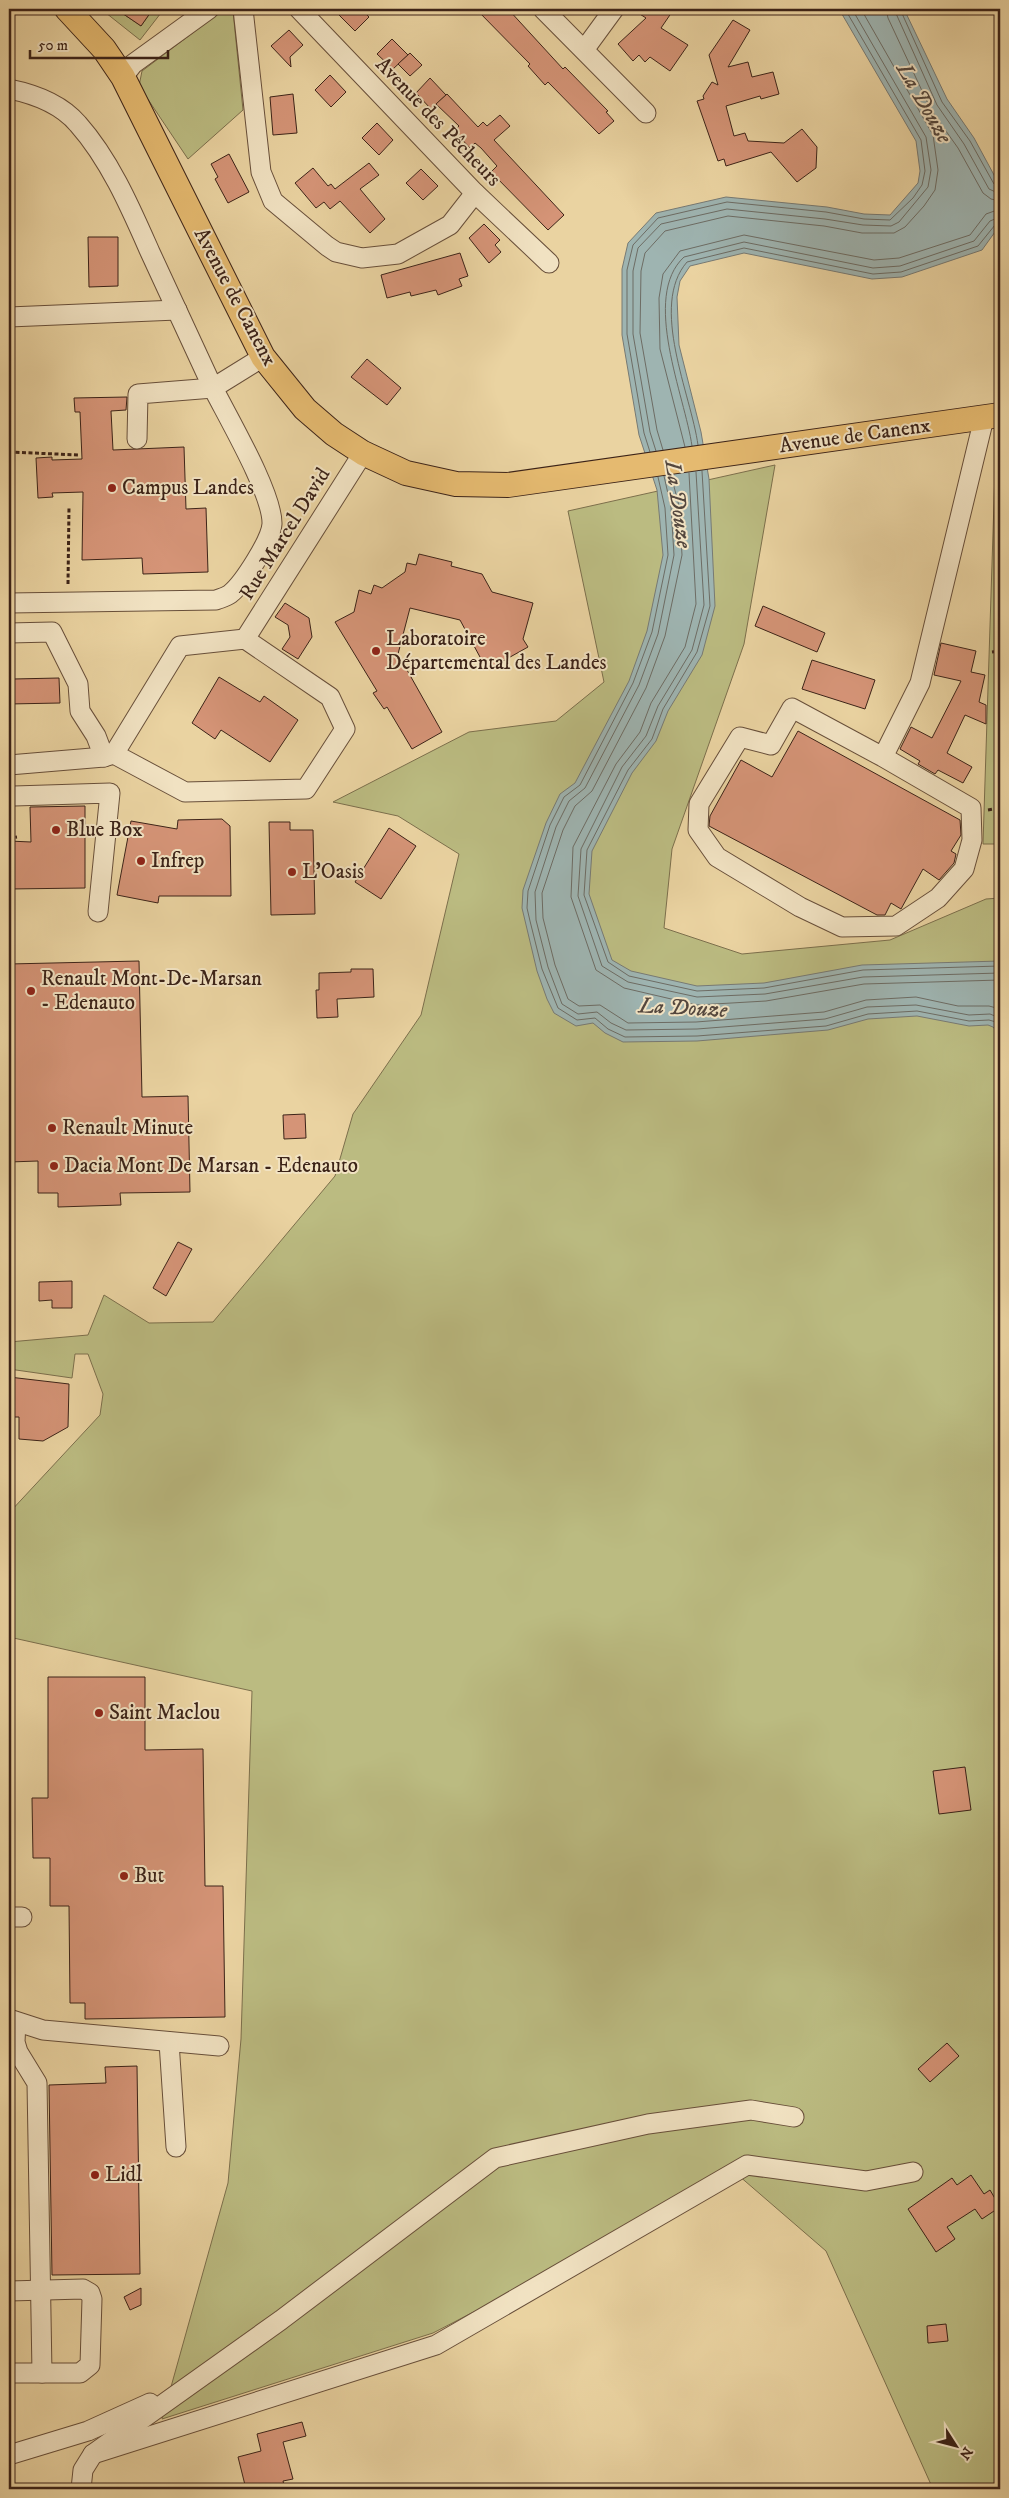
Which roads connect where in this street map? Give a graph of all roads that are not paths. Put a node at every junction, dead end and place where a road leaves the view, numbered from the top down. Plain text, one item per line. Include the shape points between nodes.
1 (67, 9) edge
2 (209, 9) edge
3 (243, 9) edge
4 (299, 9) edge
5 (543, 9) edge
6 (614, 9) edge
7 (584, 50) junction
8 (123, 76) junction
9 (9, 90) edge
10 (646, 113) dead end
11 (475, 193) junction
12 (549, 263) dead end
13 (177, 310) junction
14 (9, 317) edge
15 (263, 357) junction
16 (213, 388) junction
17 (992, 416) edge
18 (137, 439) dead end
19 (363, 453) junction
20 (9, 603) edge
21 (9, 633) edge
22 (245, 639) junction
23 (109, 756) junction
24 (883, 757) junction
25 (11, 765) edge
26 (14, 796) dead end
27 (98, 912) dead end
28 (11, 2022) edge
29 (169, 2042) junction
30 (219, 2046) dead end
31 (794, 2117) dead end
32 (176, 2148) dead end
33 (913, 2172) dead end
34 (42, 2290) junction
35 (9, 2291) edge
36 (9, 2373) edge
37 (42, 2373) junction
38 (191, 2384) junction
39 (93, 2454) junction
40 (9, 2455) edge
41 (81, 2489) edge

1 - 8 main road, Avenue de Canenx via 104,49
2 - 8 street via 133,64
3 - 11 street via 261,172 273,201 327,246 336,252 362,258 398,254 450,225
4 - 11 street, Avenue des Pêcheurs
5 - 7 street
6 - 7 street
7 - 10 street
8 - 15 main road, Avenue de Canenx
9 - 13 street via 41,98 64,110 91,139 132,212
11 - 12 street, Avenue des Pêcheurs
13 - 14 street
13 - 16 street
15 - 16 street
15 - 19 main road, Avenue de Canenx via 305,409
16 - 18 street via 138,394
16 - 20 street via 272,511 270,536 240,583 229,594 216,600
17 - 19 main road, Avenue de Canenx via 508,484 456,484 406,473
17 - 24 street via 920,684
19 - 22 street, Rue Marcel David
21 - 23 street via 52,632 78,684 80,711
22 - 23 street via 180,646
22 - 23 street via 330,697 344,729 306,789 185,792
23 - 25 street
24 - 24 street via 971,808 972,840 964,869 938,898 896,926 842,927 808,911 717,857 698,830 699,804 740,737 771,745 792,708
26 - 27 street via 110,793
28 - 29 street via 43,2030
28 - 34 street via 18,2052 37,2083
29 - 30 street
29 - 32 street
31 - 38 street via 751,2110 648,2124 495,2158
33 - 39 street via 866,2180 747,2165 436,2345
34 - 35 street
34 - 37 street
34 - 37 street via 82,2289 90,2293 92,2299 90,2365 80,2373
36 - 37 street
38 - 39 street
38 - 40 street via 88,2431
39 - 41 street via 83,2470

